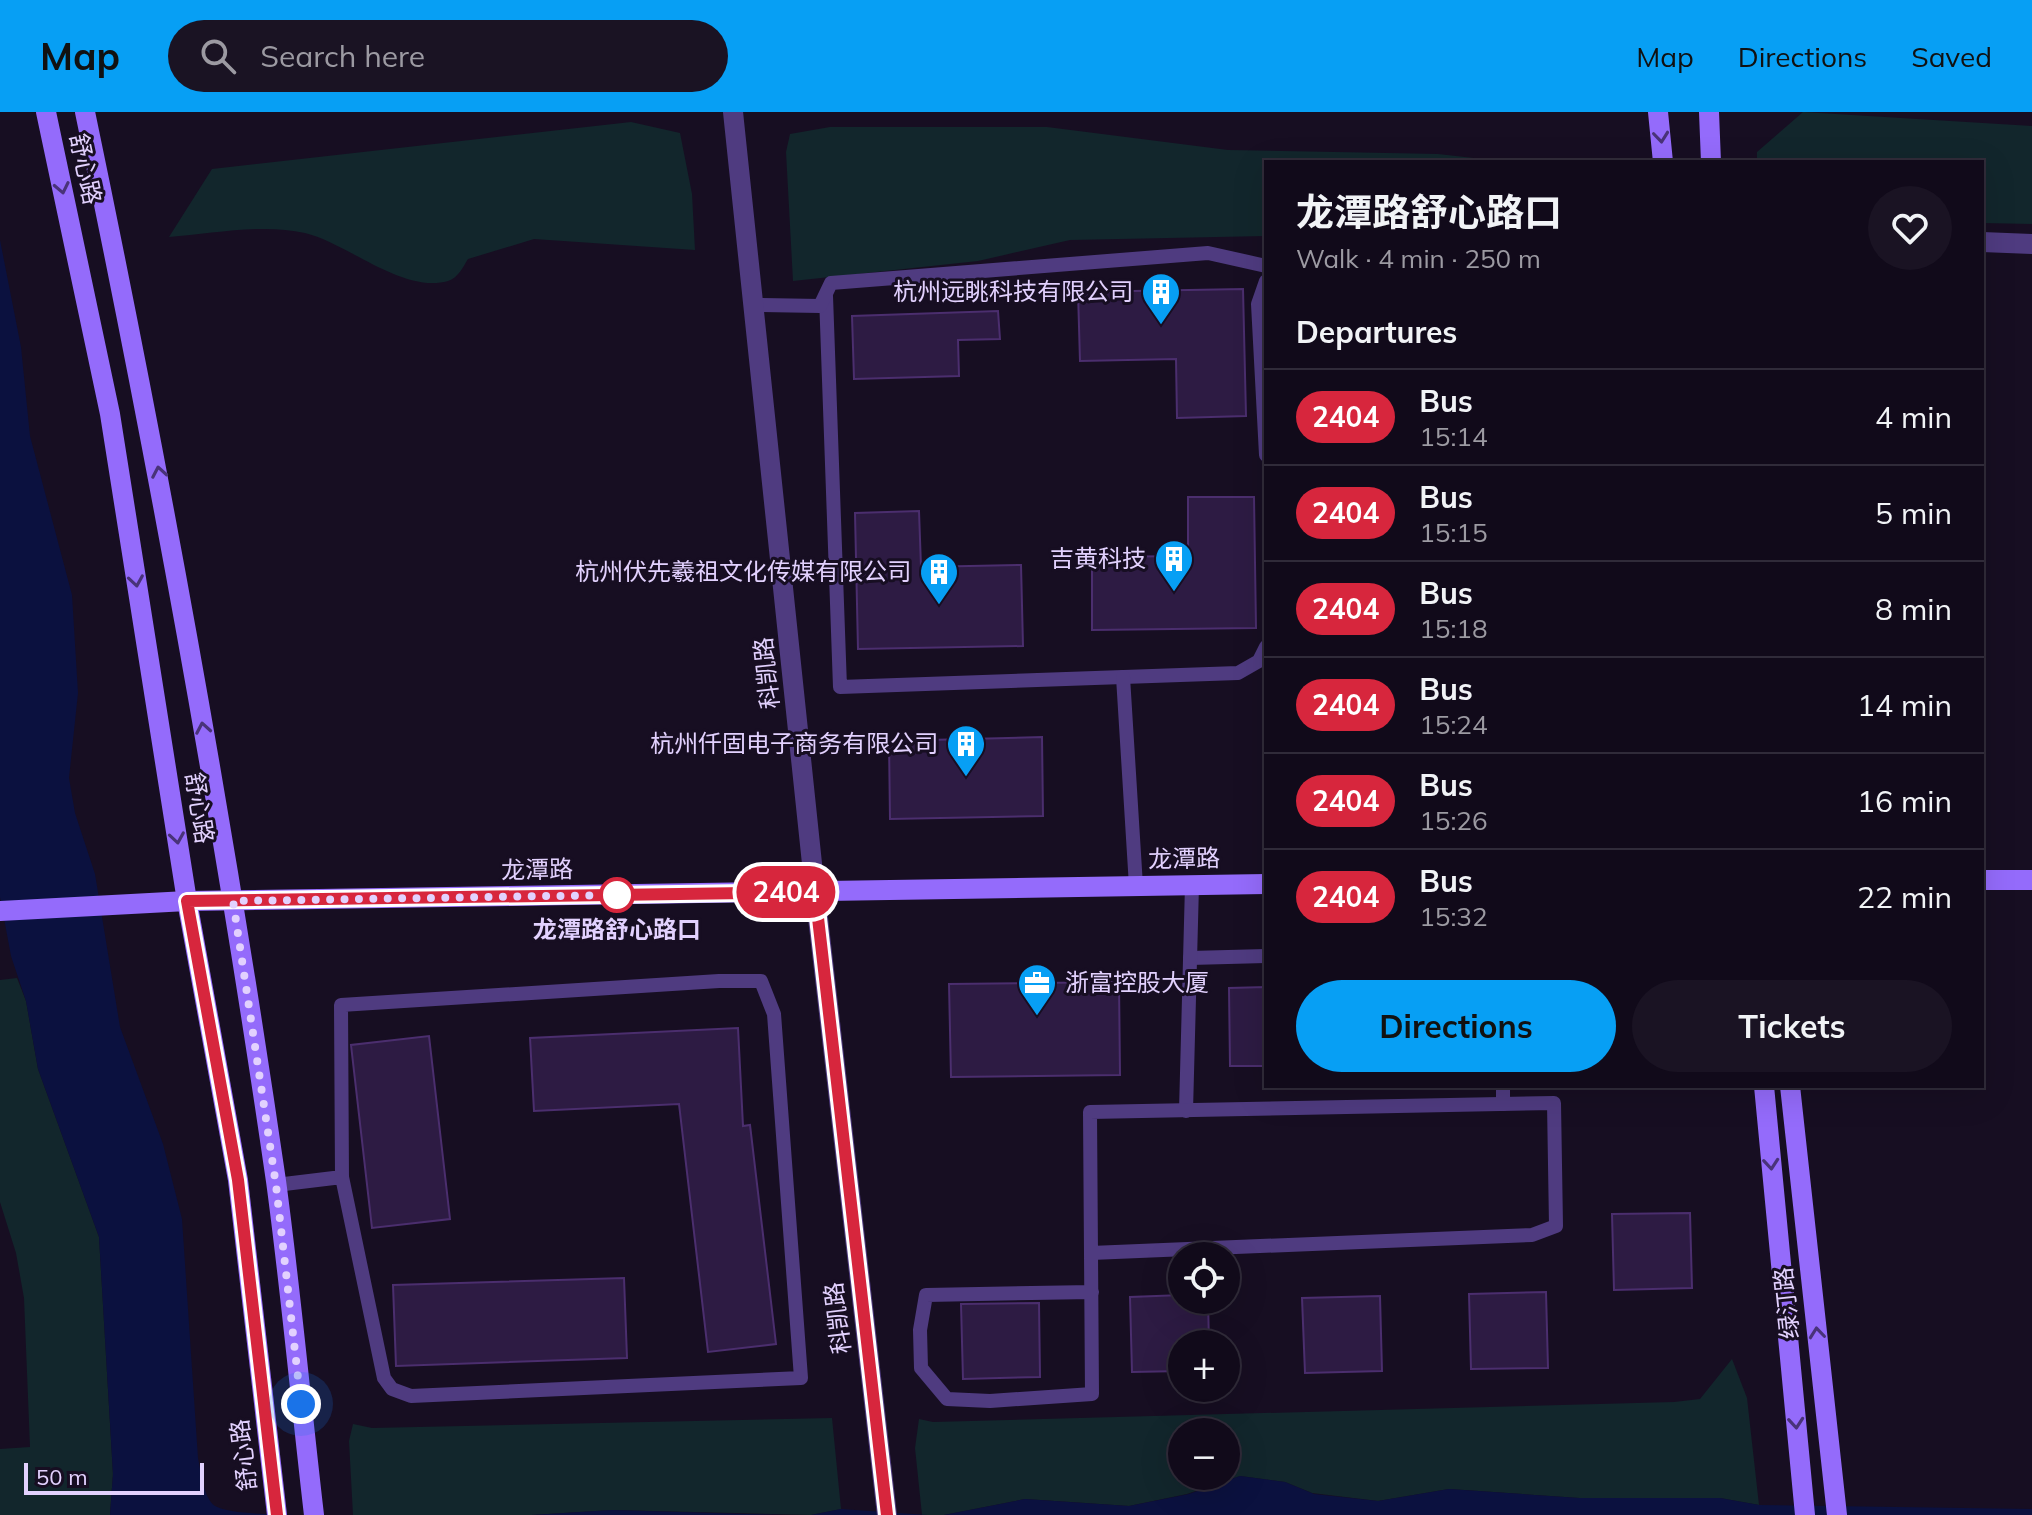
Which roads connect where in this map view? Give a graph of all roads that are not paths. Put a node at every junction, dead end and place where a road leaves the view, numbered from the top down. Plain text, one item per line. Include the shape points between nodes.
1 (46, 112) edge
2 (85, 112) edge
3 (733, 112) edge
4 (1658, 112) edge
5 (1709, 112) edge
6 (1663, 160) edge
7 (1711, 160) edge
8 (1984, 242) edge
9 (2032, 244) edge
10 (1264, 266) edge
11 (1264, 287) edge
12 (826, 296) junction
13 (756, 305) junction
14 (1264, 417) edge
15 (1264, 651) edge
16 (1123, 677) junction
17 (1984, 880) edge
18 (2032, 880) edge
19 (1264, 884) edge
20 (1192, 885) junction
21 (1136, 886) junction
22 (815, 892) junction
23 (187, 901) junction
24 (233, 901) junction
25 (0, 911) edge
26 (1264, 956) edge
27 (1190, 958) junction
28 (1503, 1088) edge
29 (1764, 1088) edge
30 (1790, 1088) edge
31 (1503, 1104) junction
32 (1186, 1111) junction
33 (342, 1177) junction
34 (276, 1185) junction
35 (1091, 1253) junction
36 (1092, 1292) junction
37 (1835, 1505) edge
38 (313, 1506) edge
39 (1804, 1507) edge
40 (277, 1515) edge
41 (887, 1515) edge

1 -> 23 street, 舒心路 via 110,414
24 -> 2 street, 舒心路 via 153,437
3 - 13 street, 科凯路
4 -> 6 street
5 - 7 street
8 - 9 street
10 - 12 lane via 1208,253 831,283
11 - 14 lane via 1258,304
12 - 13 lane via 820,306
12 - 16 lane via 840,687
13 - 22 street, 科凯路
15 - 16 lane via 1259,661 1238,673
16 - 21 lane
17 - 18 street
19 - 20 street, 龙潭路
20 - 21 street, 龙潭路
20 - 27 lane
21 - 22 street, 龙潭路
22 - 24 street, 龙潭路
22 - 41 street, 科凯路
23 - 24 street, 龙潭路
23 - 25 street, 龙潭路
23 - 40 street, 舒心路 via 238,1180
24 - 34 street, 舒心路
26 - 27 lane
27 - 32 lane
28 - 31 lane
29 -> 39 street, 绿汀路
37 -> 30 street, 绿汀路
31 - 32 lane
31 - 35 lane via 1554,1103 1556,1226 1532,1235
32 - 35 lane via 1090,1112
33 - 33 lane via 384,1378 392,1389 411,1396 801,1378 774,1014 761,981 341,1005
33 - 34 lane
34 - 38 street, 舒心路
35 - 36 lane
36 - 36 lane via 1092,1394 947,1399 921,1368 926,1295

